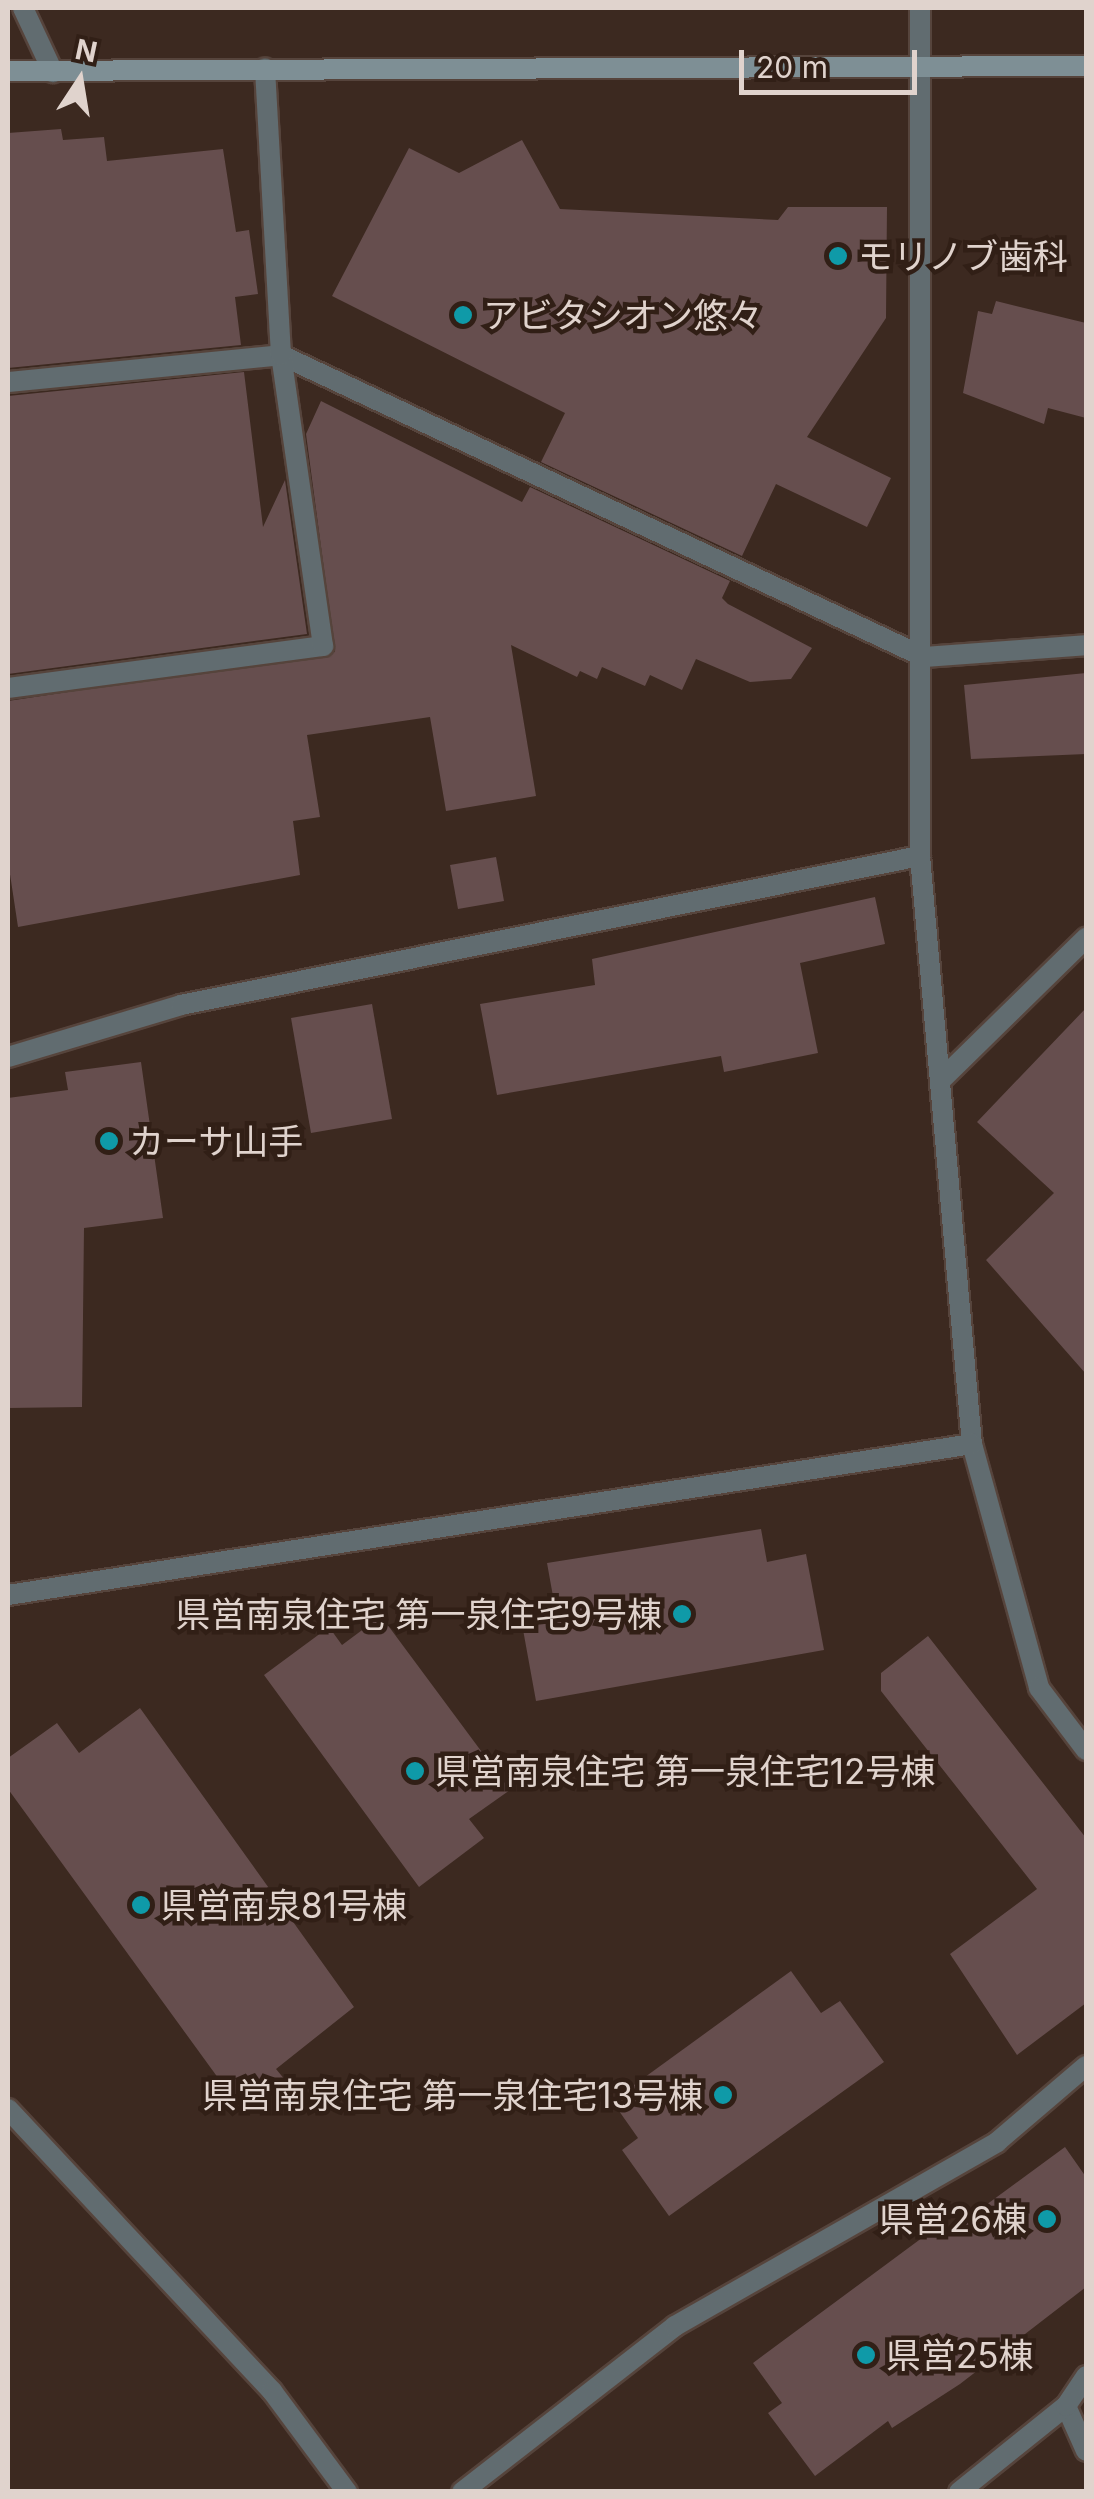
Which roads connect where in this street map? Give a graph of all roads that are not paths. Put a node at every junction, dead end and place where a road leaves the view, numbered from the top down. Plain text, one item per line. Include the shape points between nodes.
1 (23, 8) edge
2 (920, 8) edge
3 (922, 66) junction
4 (1086, 66) edge
5 (266, 68) junction
6 (8, 71) edge
7 (53, 72) junction
8 (281, 354) junction
9 (8, 382) edge
10 (1086, 645) edge
11 (924, 657) junction
12 (8, 688) edge
13 (920, 856) junction
14 (1086, 938) edge
15 (8, 1057) edge
16 (942, 1079) junction
17 (972, 1444) junction
18 (8, 1595) edge
19 (1086, 1750) edge
20 (1086, 2066) edge
21 (8, 2109) edge
22 (1086, 2376) edge
23 (1066, 2406) junction
24 (1086, 2451) edge
25 (347, 2492) edge
26 (462, 2492) edge
27 (959, 2492) edge

1 - 7 street
2 - 3 street
3 - 4 street
3 - 5 street
3 - 11 street
5 - 7 street
5 - 8 street
6 - 7 street
8 - 9 street
8 - 11 street
8 - 12 street via 323,646
10 - 11 street
11 - 13 street
13 - 15 street via 180,1005
13 - 16 street
14 - 16 street
16 - 17 street
17 - 18 street
17 - 19 street via 1039,1688
20 - 26 street via 996,2142 675,2326
21 - 25 street via 272,2391
22 - 23 street
23 - 24 street
23 - 27 street

